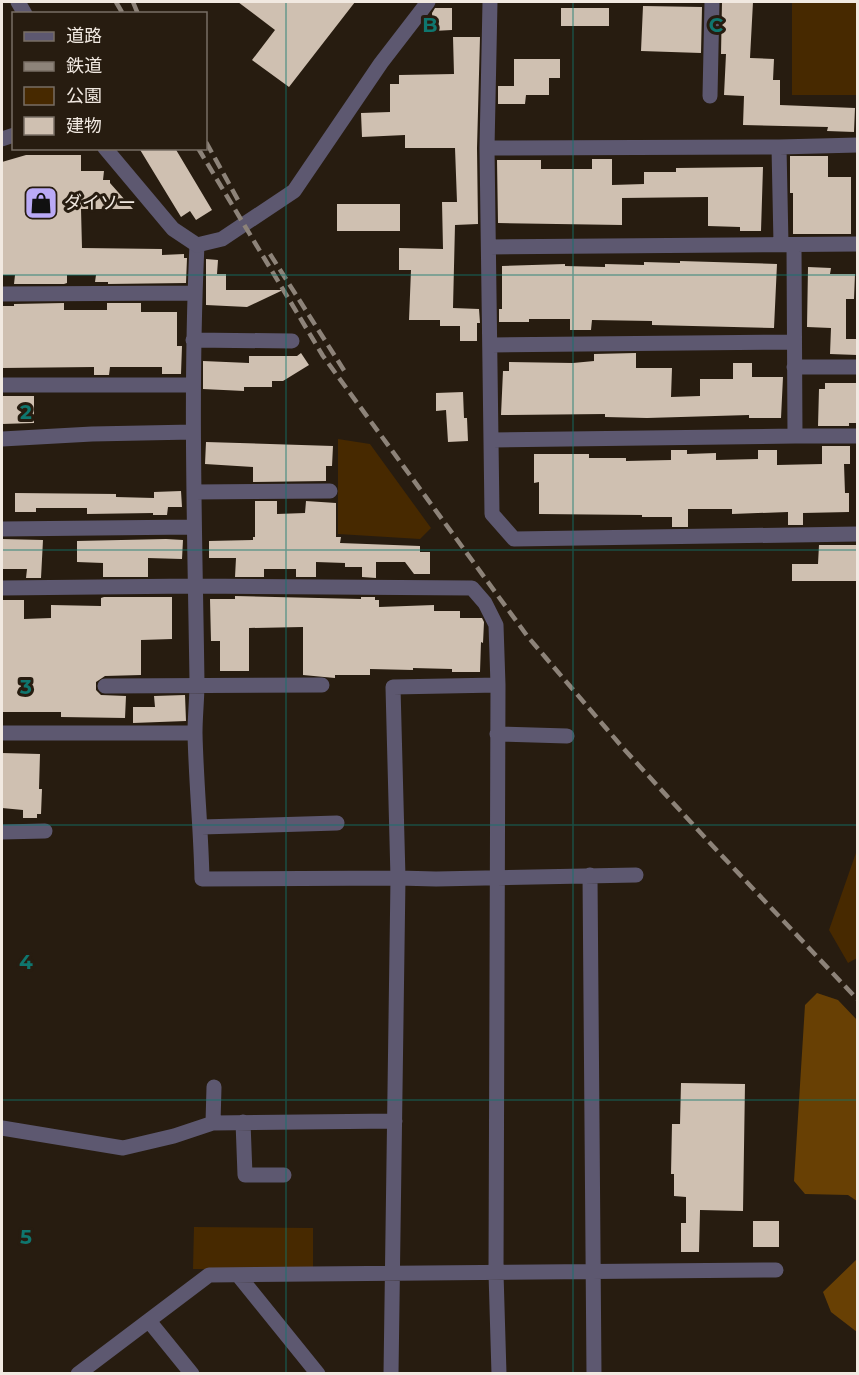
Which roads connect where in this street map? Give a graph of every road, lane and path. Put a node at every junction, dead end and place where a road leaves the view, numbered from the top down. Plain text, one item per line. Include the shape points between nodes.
1 (428, 2) edge
2 (490, 2) edge
3 (712, 2) edge
4 (710, 96) dead end
5 (858, 145) edge
6 (779, 147) junction
7 (488, 148) junction
8 (107, 150) edge
9 (858, 244) edge
10 (197, 245) junction
11 (788, 245) junction
12 (489, 247) junction
13 (194, 293) junction
14 (2, 294) edge
15 (193, 340) junction
16 (292, 341) dead end
17 (793, 342) junction
18 (491, 345) junction
19 (794, 367) junction
20 (858, 367) edge
21 (2, 385) edge
22 (193, 385) junction
23 (193, 432) junction
24 (795, 436) junction
25 (858, 436) edge
26 (2, 439) edge
27 (492, 440) junction
28 (330, 491) dead end
29 (194, 492) junction
30 (194, 527) junction
31 (2, 529) edge
32 (858, 534) edge
33 (194, 586) junction
34 (2, 588) edge
35 (197, 685) junction
36 (322, 685) dead end
37 (498, 685) junction
38 (105, 686) dead end
39 (2, 733) edge
40 (195, 733) junction
41 (497, 734) junction
42 (567, 736) dead end
43 (338, 823) dead end
44 (201, 827) junction
45 (45, 831) dead end
46 (2, 832) edge
47 (590, 875) junction
48 (636, 875) dead end
49 (398, 878) junction
50 (498, 878) junction
51 (214, 1087) dead end
52 (395, 1121) junction
53 (243, 1122) junction
54 (213, 1123) junction
55 (2, 1128) edge
56 (284, 1175) dead end
57 (776, 1270) dead end
58 (593, 1272) junction
59 (496, 1273) junction
60 (238, 1275) junction
61 (393, 1275) junction
62 (149, 1321) junction
63 (78, 1374) edge
64 (192, 1374) edge
65 (318, 1374) edge
66 (391, 1374) edge
67 (499, 1374) edge
68 (594, 1374) edge

1 - 10 street via 381,63 294,191 222,238
2 - 7 street
3 - 4 street
5 - 6 street
6 - 7 street
6 - 11 street
7 - 12 street
8 - 10 street via 173,229
9 - 11 street
10 - 13 street
11 - 12 street
11 - 17 street
12 - 18 street
13 - 14 street
13 - 15 street
15 - 16 street
15 - 22 street
17 - 18 street
17 - 19 street
18 - 27 street
19 - 20 street
19 - 24 street
21 - 22 street
22 - 23 street
23 - 26 street
23 - 29 street
24 - 25 street
24 - 27 street
27 - 32 street via 492,514 514,539
28 - 29 street
29 - 30 street
30 - 31 street
30 - 33 street
33 - 34 street
33 - 35 street
33 - 37 street via 472,588 496,625
35 - 36 street
35 - 38 street
35 - 40 street
37 - 41 street
37 - 49 street via 393,687
39 - 40 street
40 - 44 street
41 - 42 street
41 - 50 street
43 - 44 street
44 - 49 street via 202,879
45 - 46 street
47 - 48 street
47 - 50 street
47 - 58 street
49 - 50 street
49 - 52 street
50 - 59 street
51 - 54 street
52 - 53 street
52 - 61 street
53 - 54 street
53 - 56 street via 245,1174
54 - 55 street via 123,1148
57 - 58 street
58 - 59 street
58 - 68 street
59 - 61 street
59 - 67 street
60 - 61 street
60 - 62 street via 209,1275
60 - 65 street
61 - 66 street
62 - 63 street
62 - 64 street

